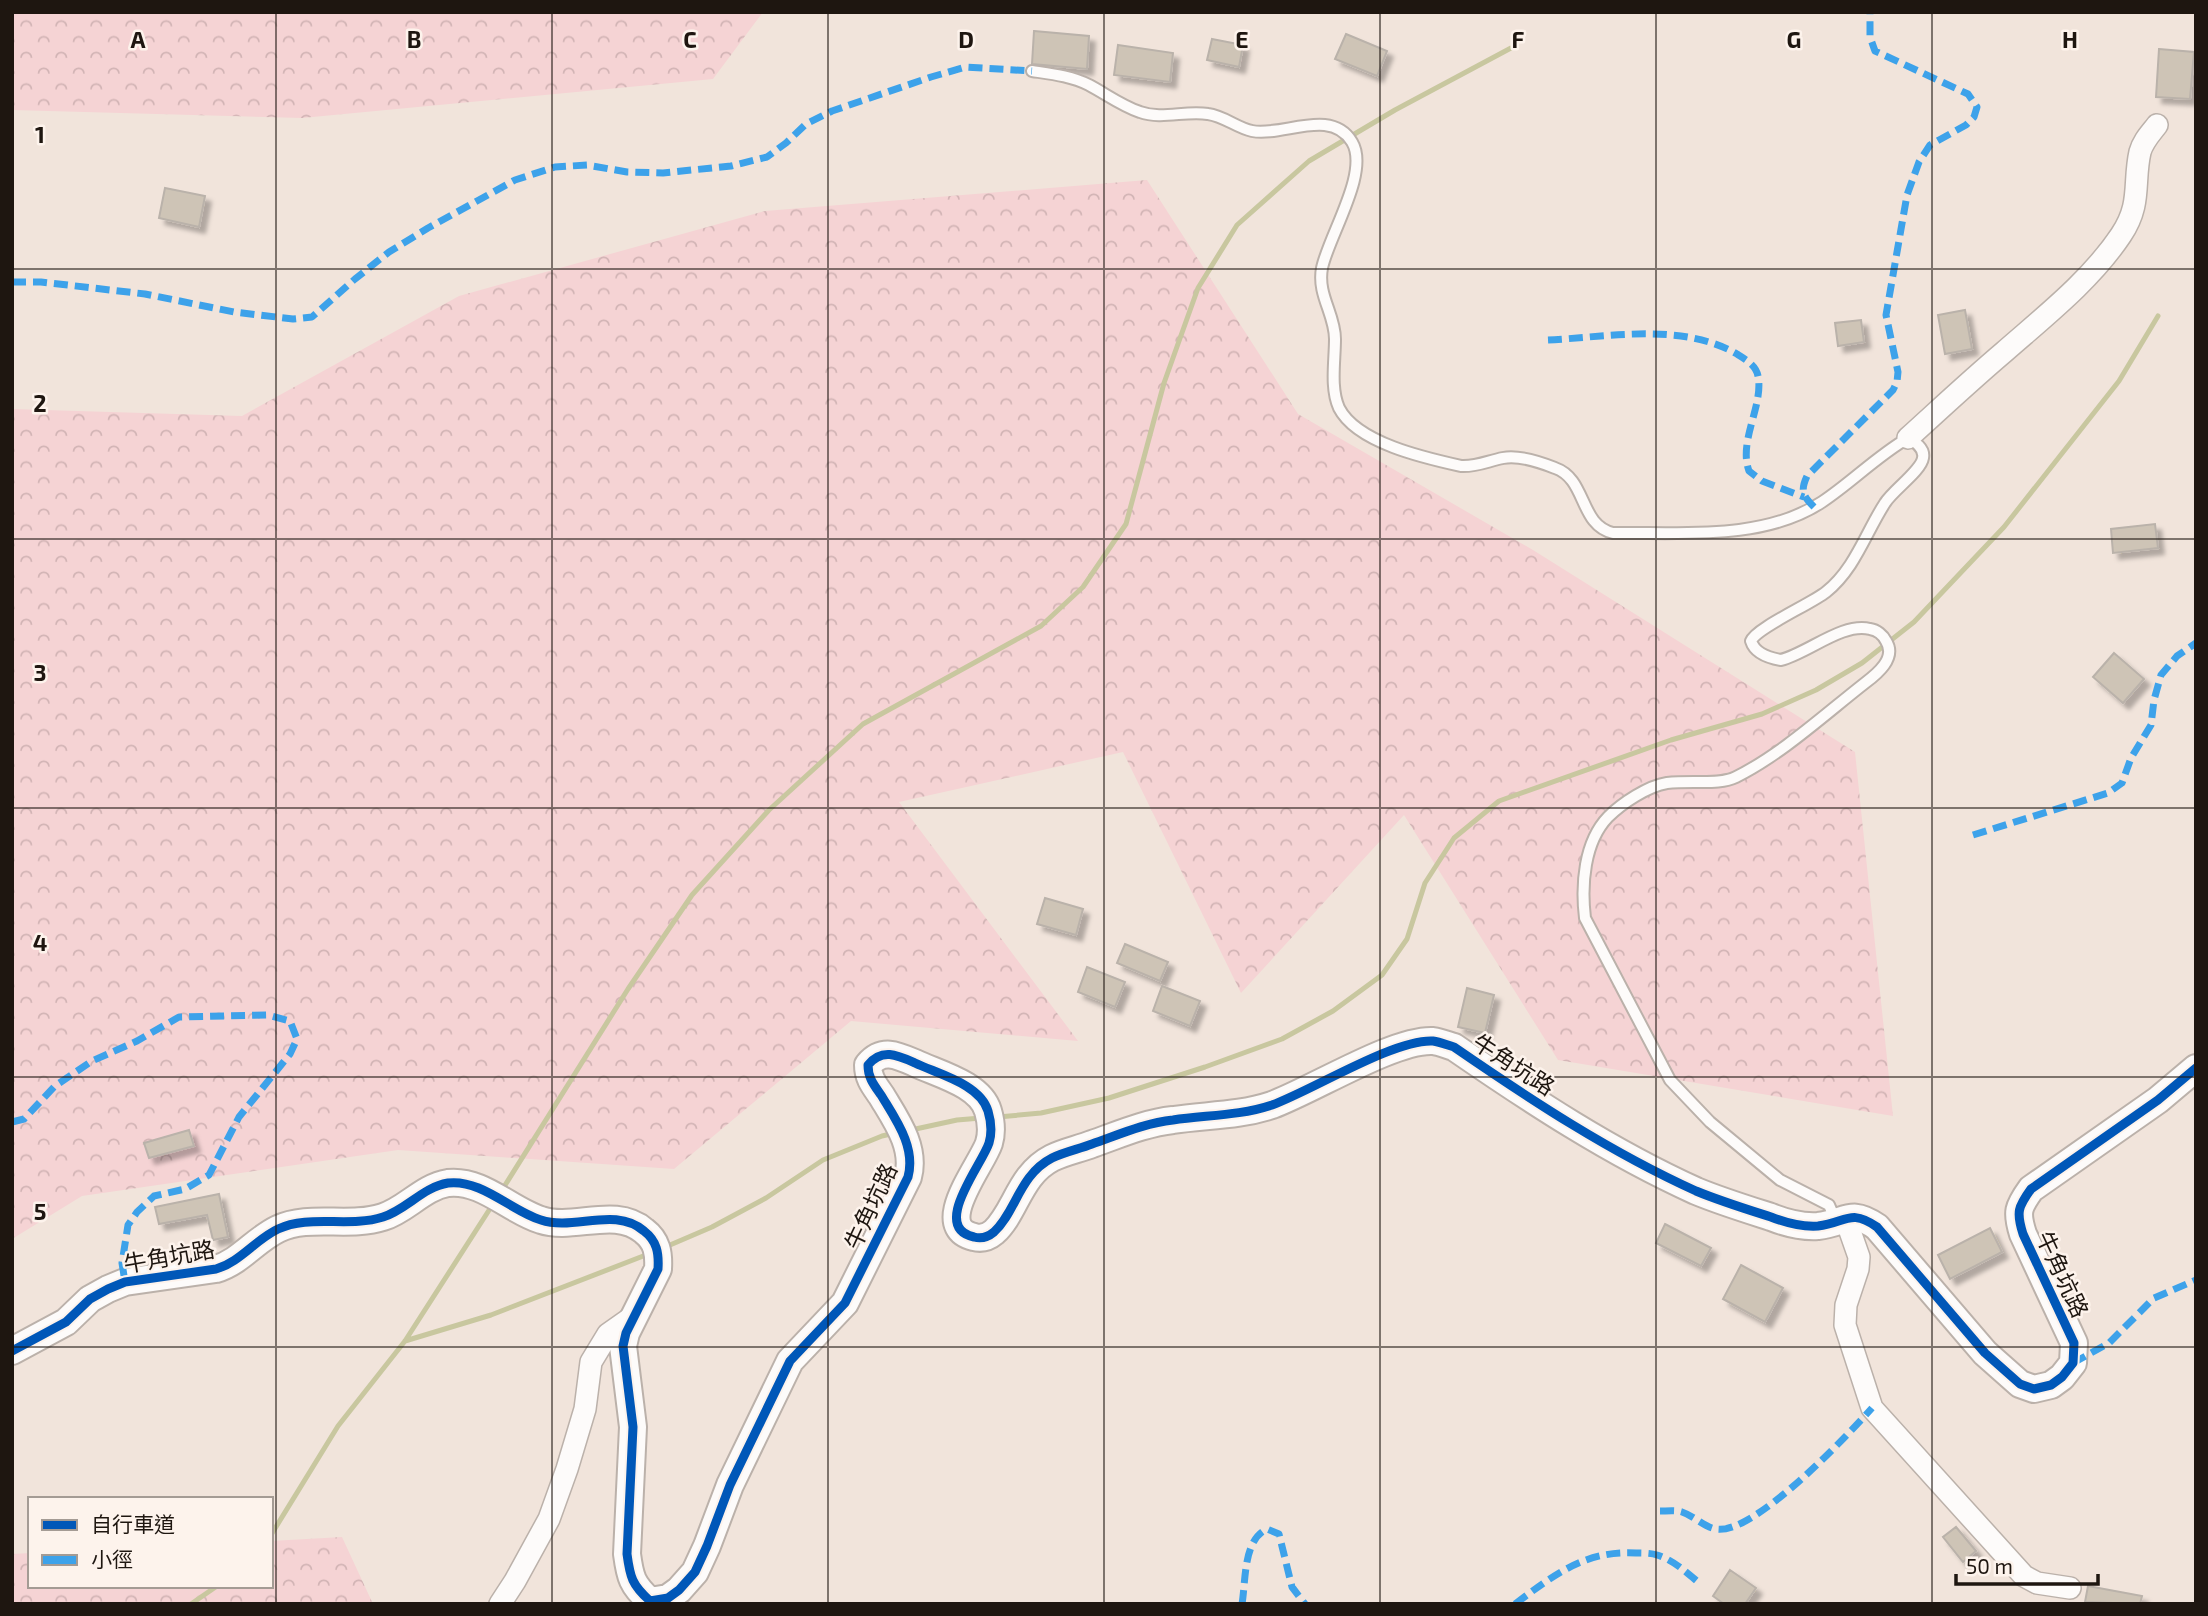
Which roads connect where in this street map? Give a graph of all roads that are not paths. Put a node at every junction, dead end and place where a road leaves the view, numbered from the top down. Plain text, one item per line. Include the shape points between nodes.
1 (1032, 72) dead end
2 (2157, 125) dead end
3 (1908, 438) junction
4 (2196, 1068) edge
5 (1838, 1220) junction
6 (635, 1315) junction
7 (12, 1351) edge
8 (2070, 1588) dead end
9 (651, 1602) edge
10 (500, 1604) edge

1 - 3 lane via 1086,84 1153,116 1210,114 1258,132 1320,124 1340,130 1352,142 1357,172 1322,267 1321,285 1335,336 1339,408 1365,433 1389,445 1461,466 1514,457 1555,467 1569,477 1590,517 1604,531 1718,532 1783,520 1809,510
2 - 3 street via 2140,152 2138,194 2122,234 2099,263
3 - 5 lane via 1917,443 1923,459 1886,501 1842,576 1800,610 1758,630 1751,641 1758,652 1781,660 1854,628 1873,629 1890,648 1886,663 1782,747 1733,778 1666,783 1622,807 1598,831 1585,871 1585,918 1670,1080 1710,1122 1770,1172 1829,1205
4 - 5 street, 牛角坑路 via 2031,1189 2020,1203 2023,1234 2074,1343 2073,1363 2050,1385 2034,1388 2020,1384 1986,1353 1877,1227 1854,1216
5 - 8 street via 1859,1257 1845,1325 1872,1408 2024,1576
5 - 9 street, 牛角坑路 via 1804,1226 1787,1223 1698,1191 1564,1120 1454,1047 1435,1041 1390,1052 1272,1105 1239,1114 1145,1125 1051,1159 1035,1170 993,1232 971,1237 956,1221 957,1206 989,1142 988,1109 963,1085 903,1058 875,1057 868,1065 868,1076 908,1146 912,1163 908,1177 845,1303 790,1361 730,1485 695,1572 668,1598
6 - 7 street, 牛角坑路 via 658,1269 659,1257 655,1243 639,1226 610,1219 543,1221 470,1185 449,1183 386,1217 292,1224 279,1228 228,1265 125,1282 90,1299 44,1336
6 - 9 street, 牛角坑路 via 623,1346 633,1427 627,1554 636,1589
6 - 10 street via 608,1334 591,1362 585,1409 568,1469 549,1519

